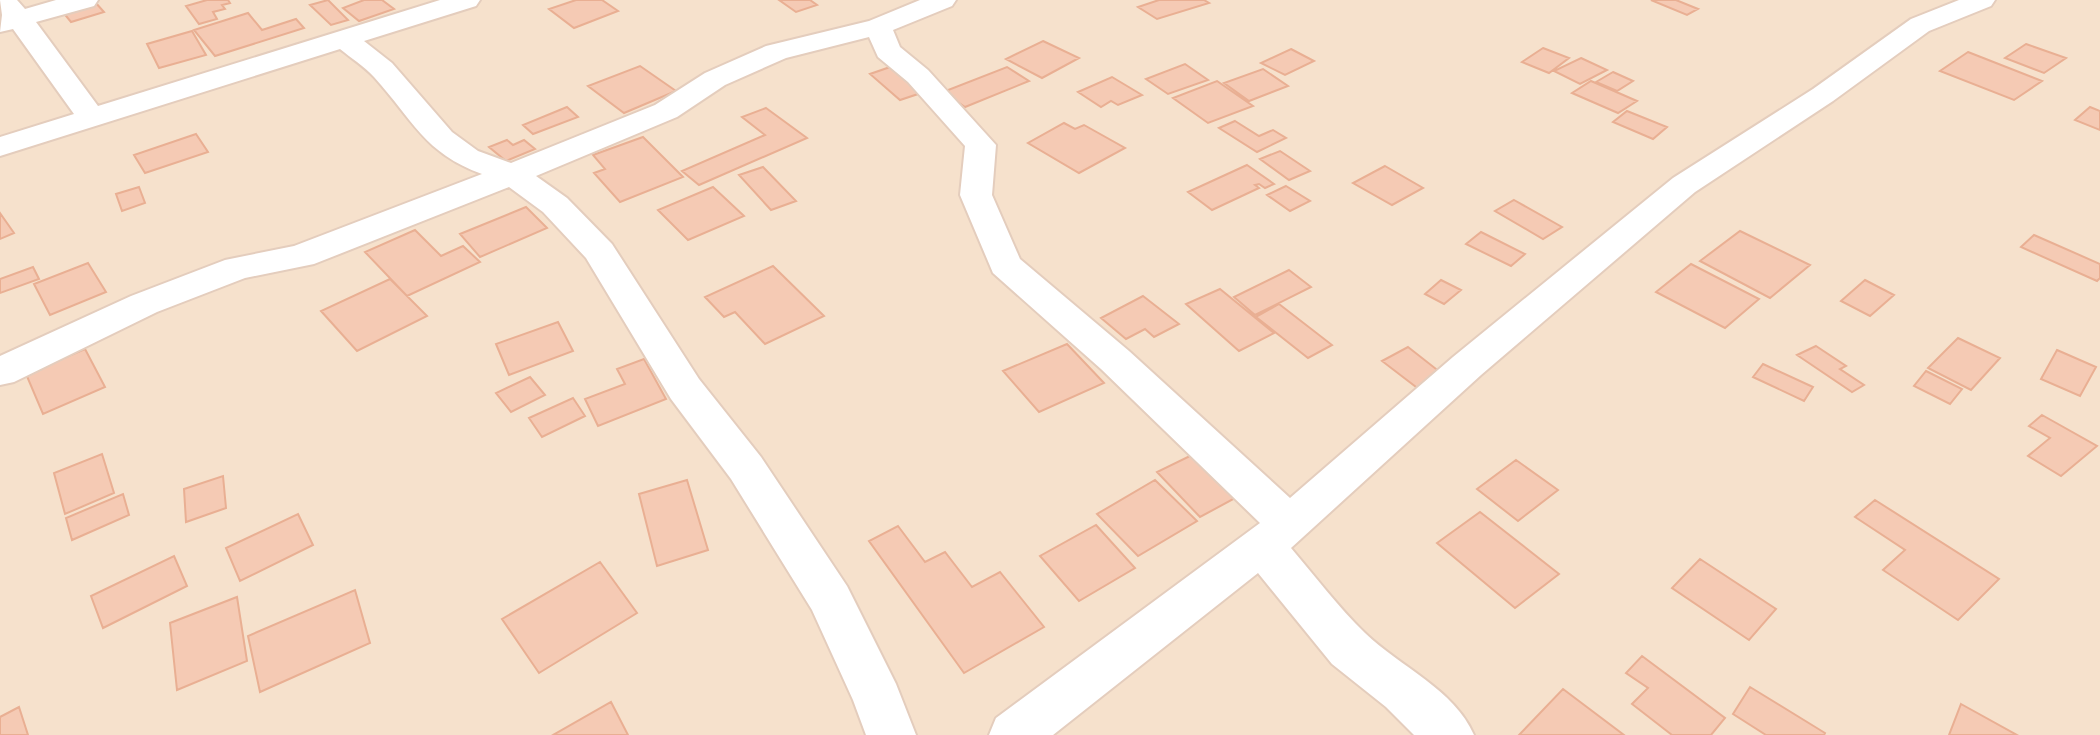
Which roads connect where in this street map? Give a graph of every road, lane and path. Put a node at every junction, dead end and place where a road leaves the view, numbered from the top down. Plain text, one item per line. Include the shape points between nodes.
1 (85, 0) edge
2 (467, 0) edge
3 (943, 0) edge
4 (1982, 0) edge
5 (428, 5) edge
6 (8, 14) edge
7 (878, 27) junction
8 (344, 39) junction
9 (91, 117) junction
10 (0, 147) edge
11 (513, 175) junction
12 (0, 372) edge
13 (1276, 535) junction
14 (891, 735) edge
15 (1014, 735) edge
16 (1449, 735) edge

1 - 6 street
2 - 5 street
3 - 7 street
4 - 13 street via 1920,25 1823,95 1684,185 1466,366
5 - 8 street
6 - 9 street
7 - 11 street via 776,52 715,79 666,111
7 - 13 street via 888,51 918,76 981,145 976,195 1005,265 1115,360 1232,473
8 - 9 street
8 - 11 street via 382,69 441,139 467,158
9 - 10 street
11 - 12 street via 302,256 225,273 144,304
11 - 14 street via 555,205 600,252 685,389 746,468 831,600
13 - 15 street
13 - 16 street via 1349,649

